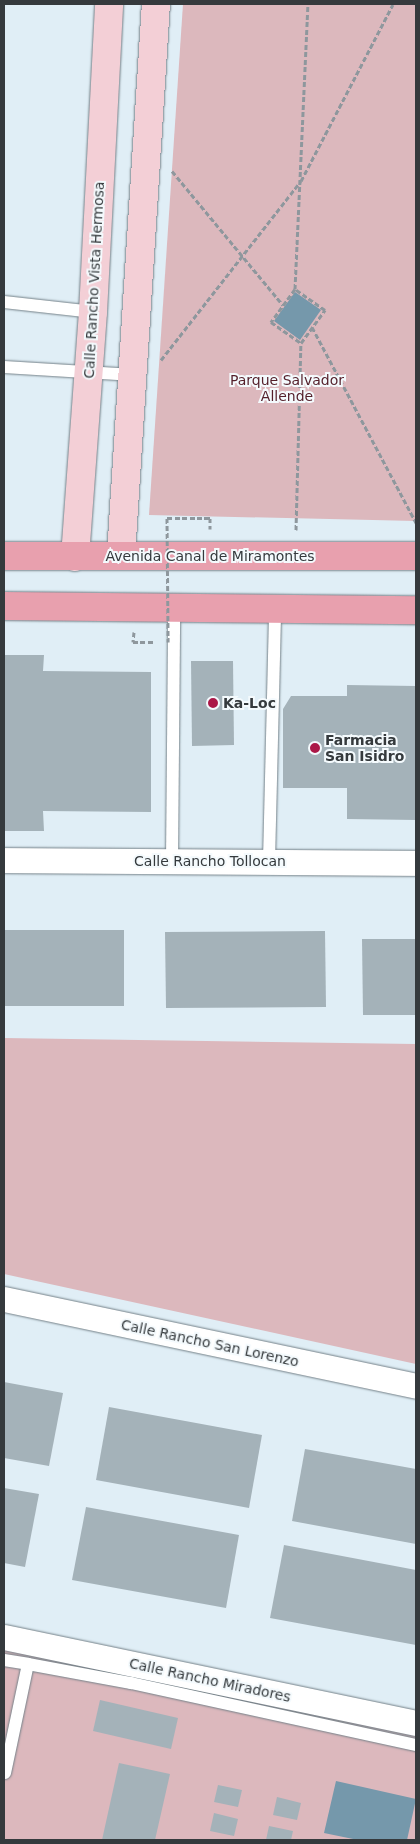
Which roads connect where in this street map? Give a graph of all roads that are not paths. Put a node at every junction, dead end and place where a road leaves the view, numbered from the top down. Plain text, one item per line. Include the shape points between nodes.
1 (109, 4) edge
2 (156, 4) edge
3 (4, 302) edge
4 (93, 312) junction
5 (4, 367) edge
6 (89, 373) junction
7 (133, 386) junction
8 (121, 555) junction
9 (4, 556) edge
10 (416, 556) edge
11 (75, 557) junction
12 (4, 606) edge
13 (174, 607) junction
14 (275, 608) junction
15 (416, 610) edge
16 (4, 860) edge
17 (172, 861) junction
18 (269, 861) junction
19 (416, 863) edge
20 (4, 1300) edge
21 (416, 1386) edge
22 (4, 1637) edge
23 (4, 1660) edge
24 (28, 1664) junction
25 (416, 1723) edge
26 (416, 1745) edge
27 (5, 1773) dead end

1 - 4 street, Calle Rancho Vista Hermosa
2 - 7 street
3 - 4 lane
4 - 6 street, Calle Rancho Vista Hermosa
5 - 6 lane
6 - 7 lane
6 - 11 street, Calle Rancho Vista Hermosa
7 - 8 street
8 - 10 main road, Avenida Canal de Miramontes
8 - 11 main road, Avenida Canal de Miramontes
9 - 11 main road, Avenida Canal de Miramontes
12 - 13 main road
13 - 14 main road
13 - 17 lane
14 - 15 main road
14 - 18 lane
16 - 17 street, Calle Rancho Tollocan
17 - 18 street, Calle Rancho Tollocan
18 - 19 street, Calle Rancho Tollocan
20 - 21 street, Calle Rancho San Lorenzo
22 - 25 street, Calle Rancho Miradores
23 - 24 lane
24 - 26 lane
24 - 27 lane

